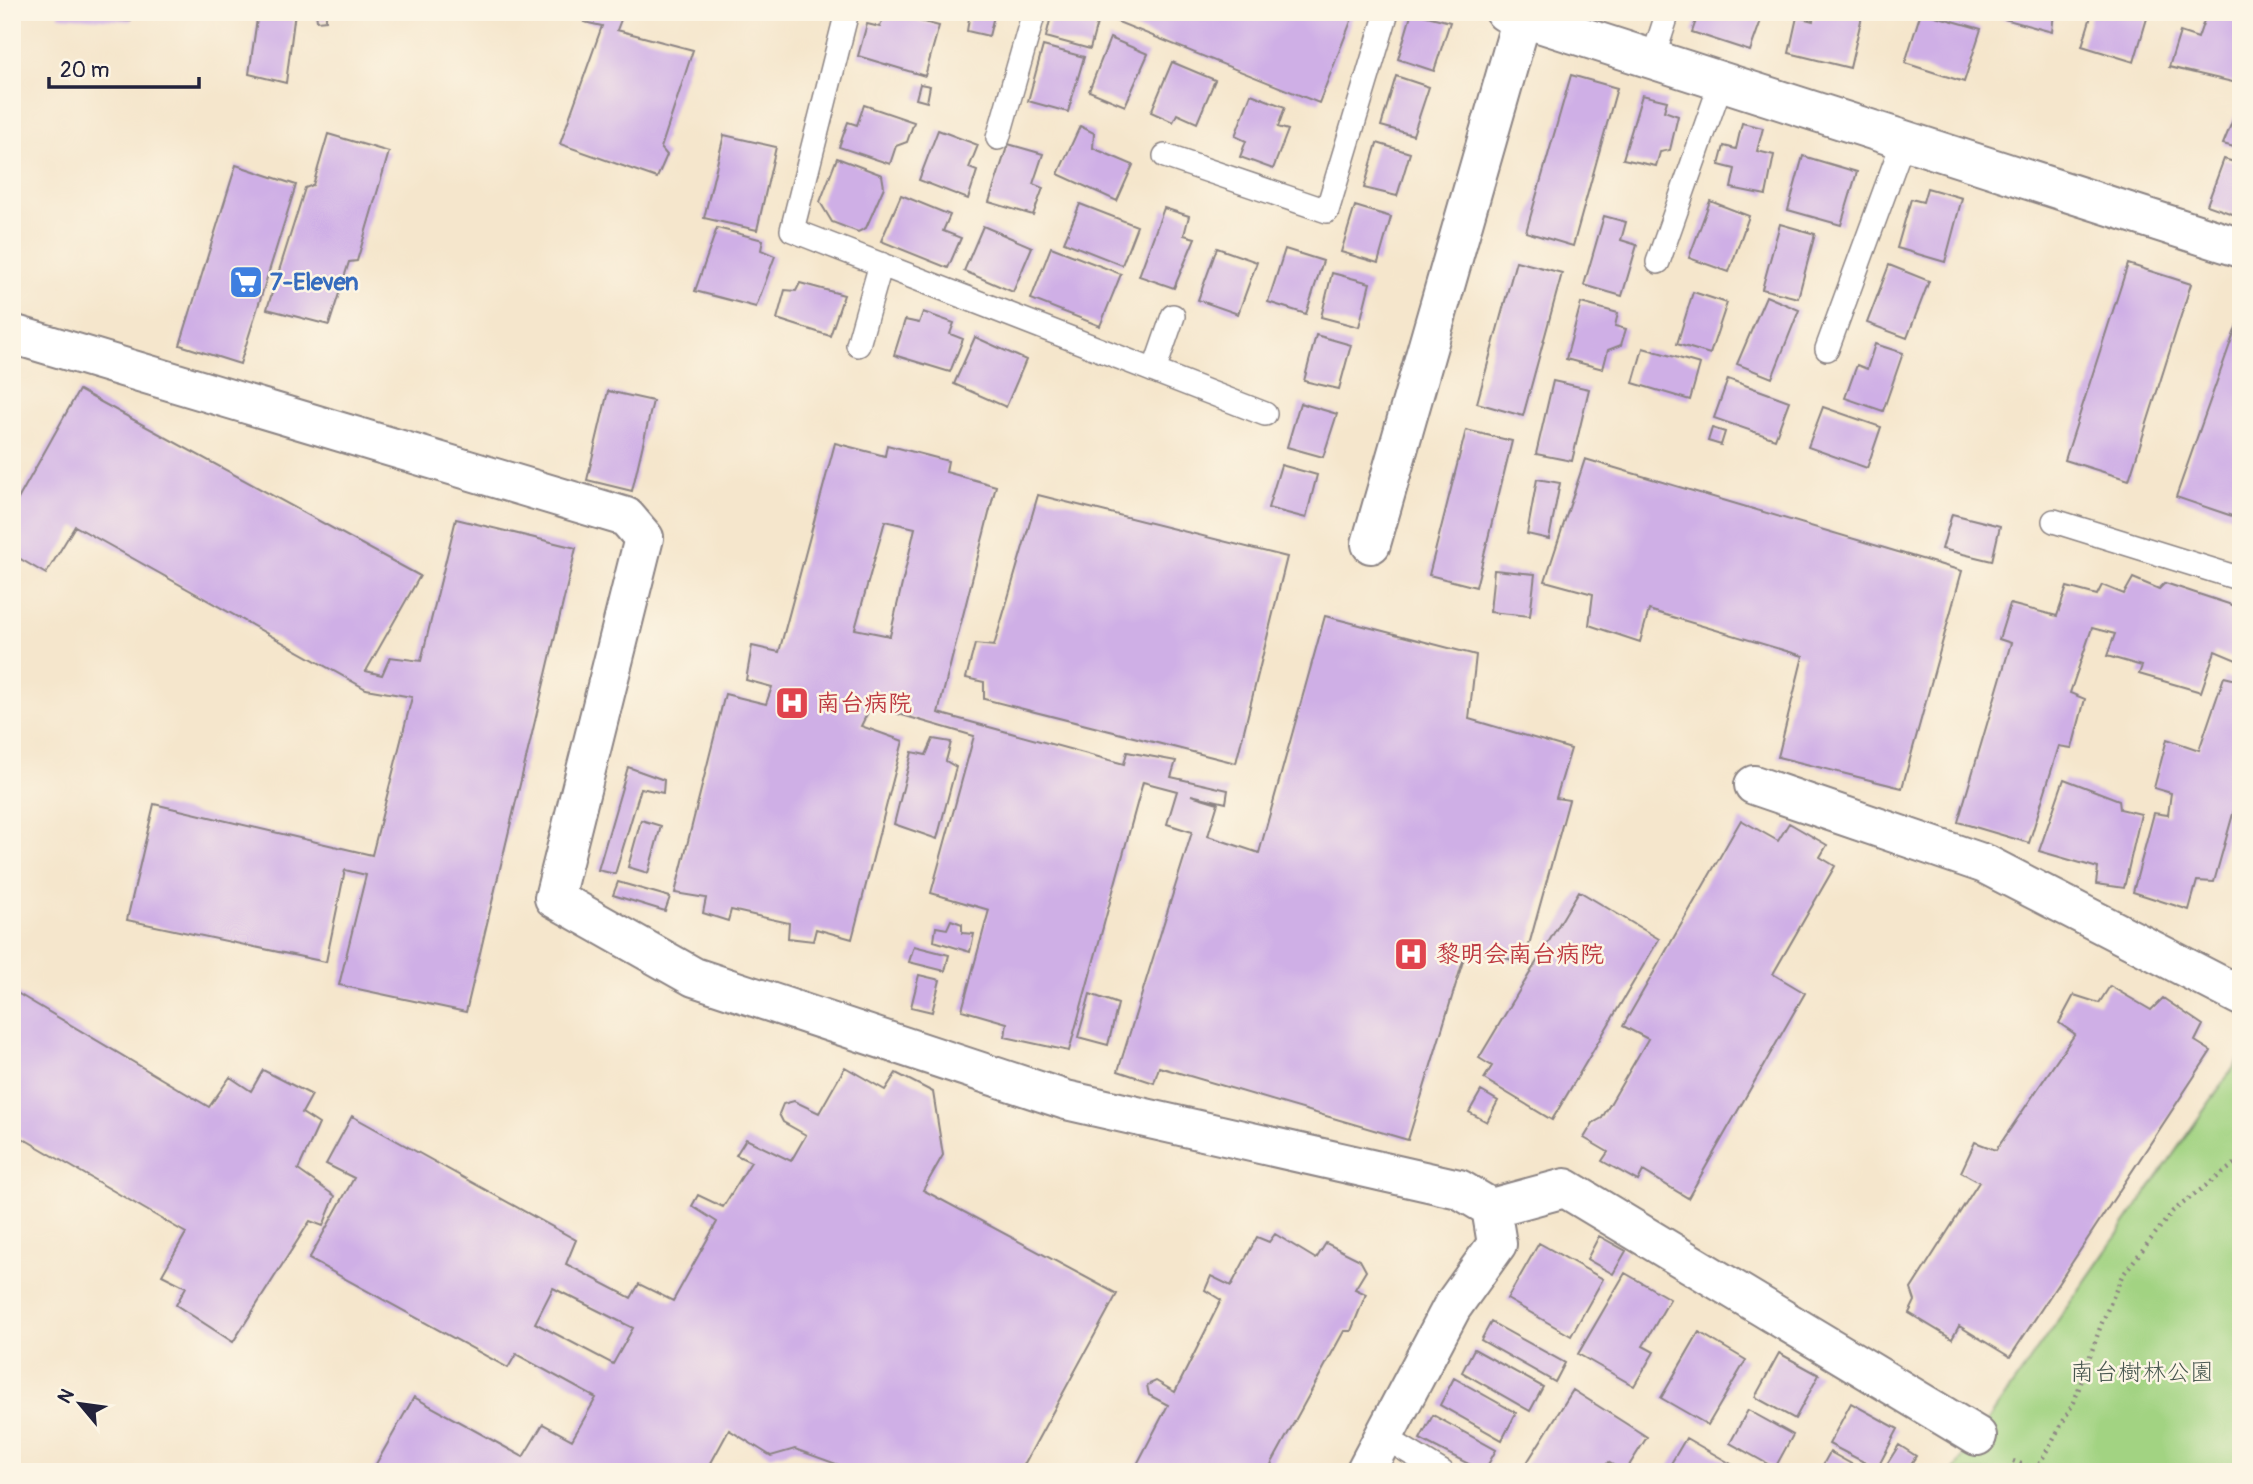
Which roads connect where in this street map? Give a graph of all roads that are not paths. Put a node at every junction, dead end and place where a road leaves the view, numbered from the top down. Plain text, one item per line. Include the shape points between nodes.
1 (847, 12) edge
2 (1034, 12) edge
3 (1387, 12) edge
4 (1668, 12) edge
5 (1514, 15) edge
6 (1653, 58) junction
7 (1721, 83) junction
8 (998, 138) dead end
9 (1904, 139) junction
10 (1165, 156) dead end
11 (2241, 248) edge
12 (1658, 262) dead end
13 (881, 264) junction
14 (1173, 316) dead end
15 (12, 334) edge
16 (858, 345) dead end
17 (1826, 349) dead end
18 (1154, 370) junction
19 (1265, 415) dead end
20 (2054, 521) dead end
21 (1371, 544) dead end
22 (2241, 579) edge
23 (1754, 785) dead end
24 (2241, 996) edge
25 (1491, 1208) junction
26 (1978, 1436) dead end
27 (1384, 1437) junction
28 (1365, 1472) edge
29 (1442, 1472) edge

1 - 13 lane via 792,230
2 - 8 lane
3 - 10 lane via 1326,211
4 - 6 lane
5 - 6 street
5 - 21 street
6 - 7 street
7 - 9 street
7 - 12 lane
9 - 11 street
9 - 17 lane
13 - 16 lane
13 - 18 lane
14 - 18 lane
15 - 25 street via 626,517 644,538 554,898 694,977 1066,1100 1459,1189
18 - 19 lane
20 - 22 lane
23 - 24 street via 1985,864
25 - 26 street via 1564,1188
25 - 27 street via 1497,1244 1452,1307
27 - 28 street
27 - 29 lane

